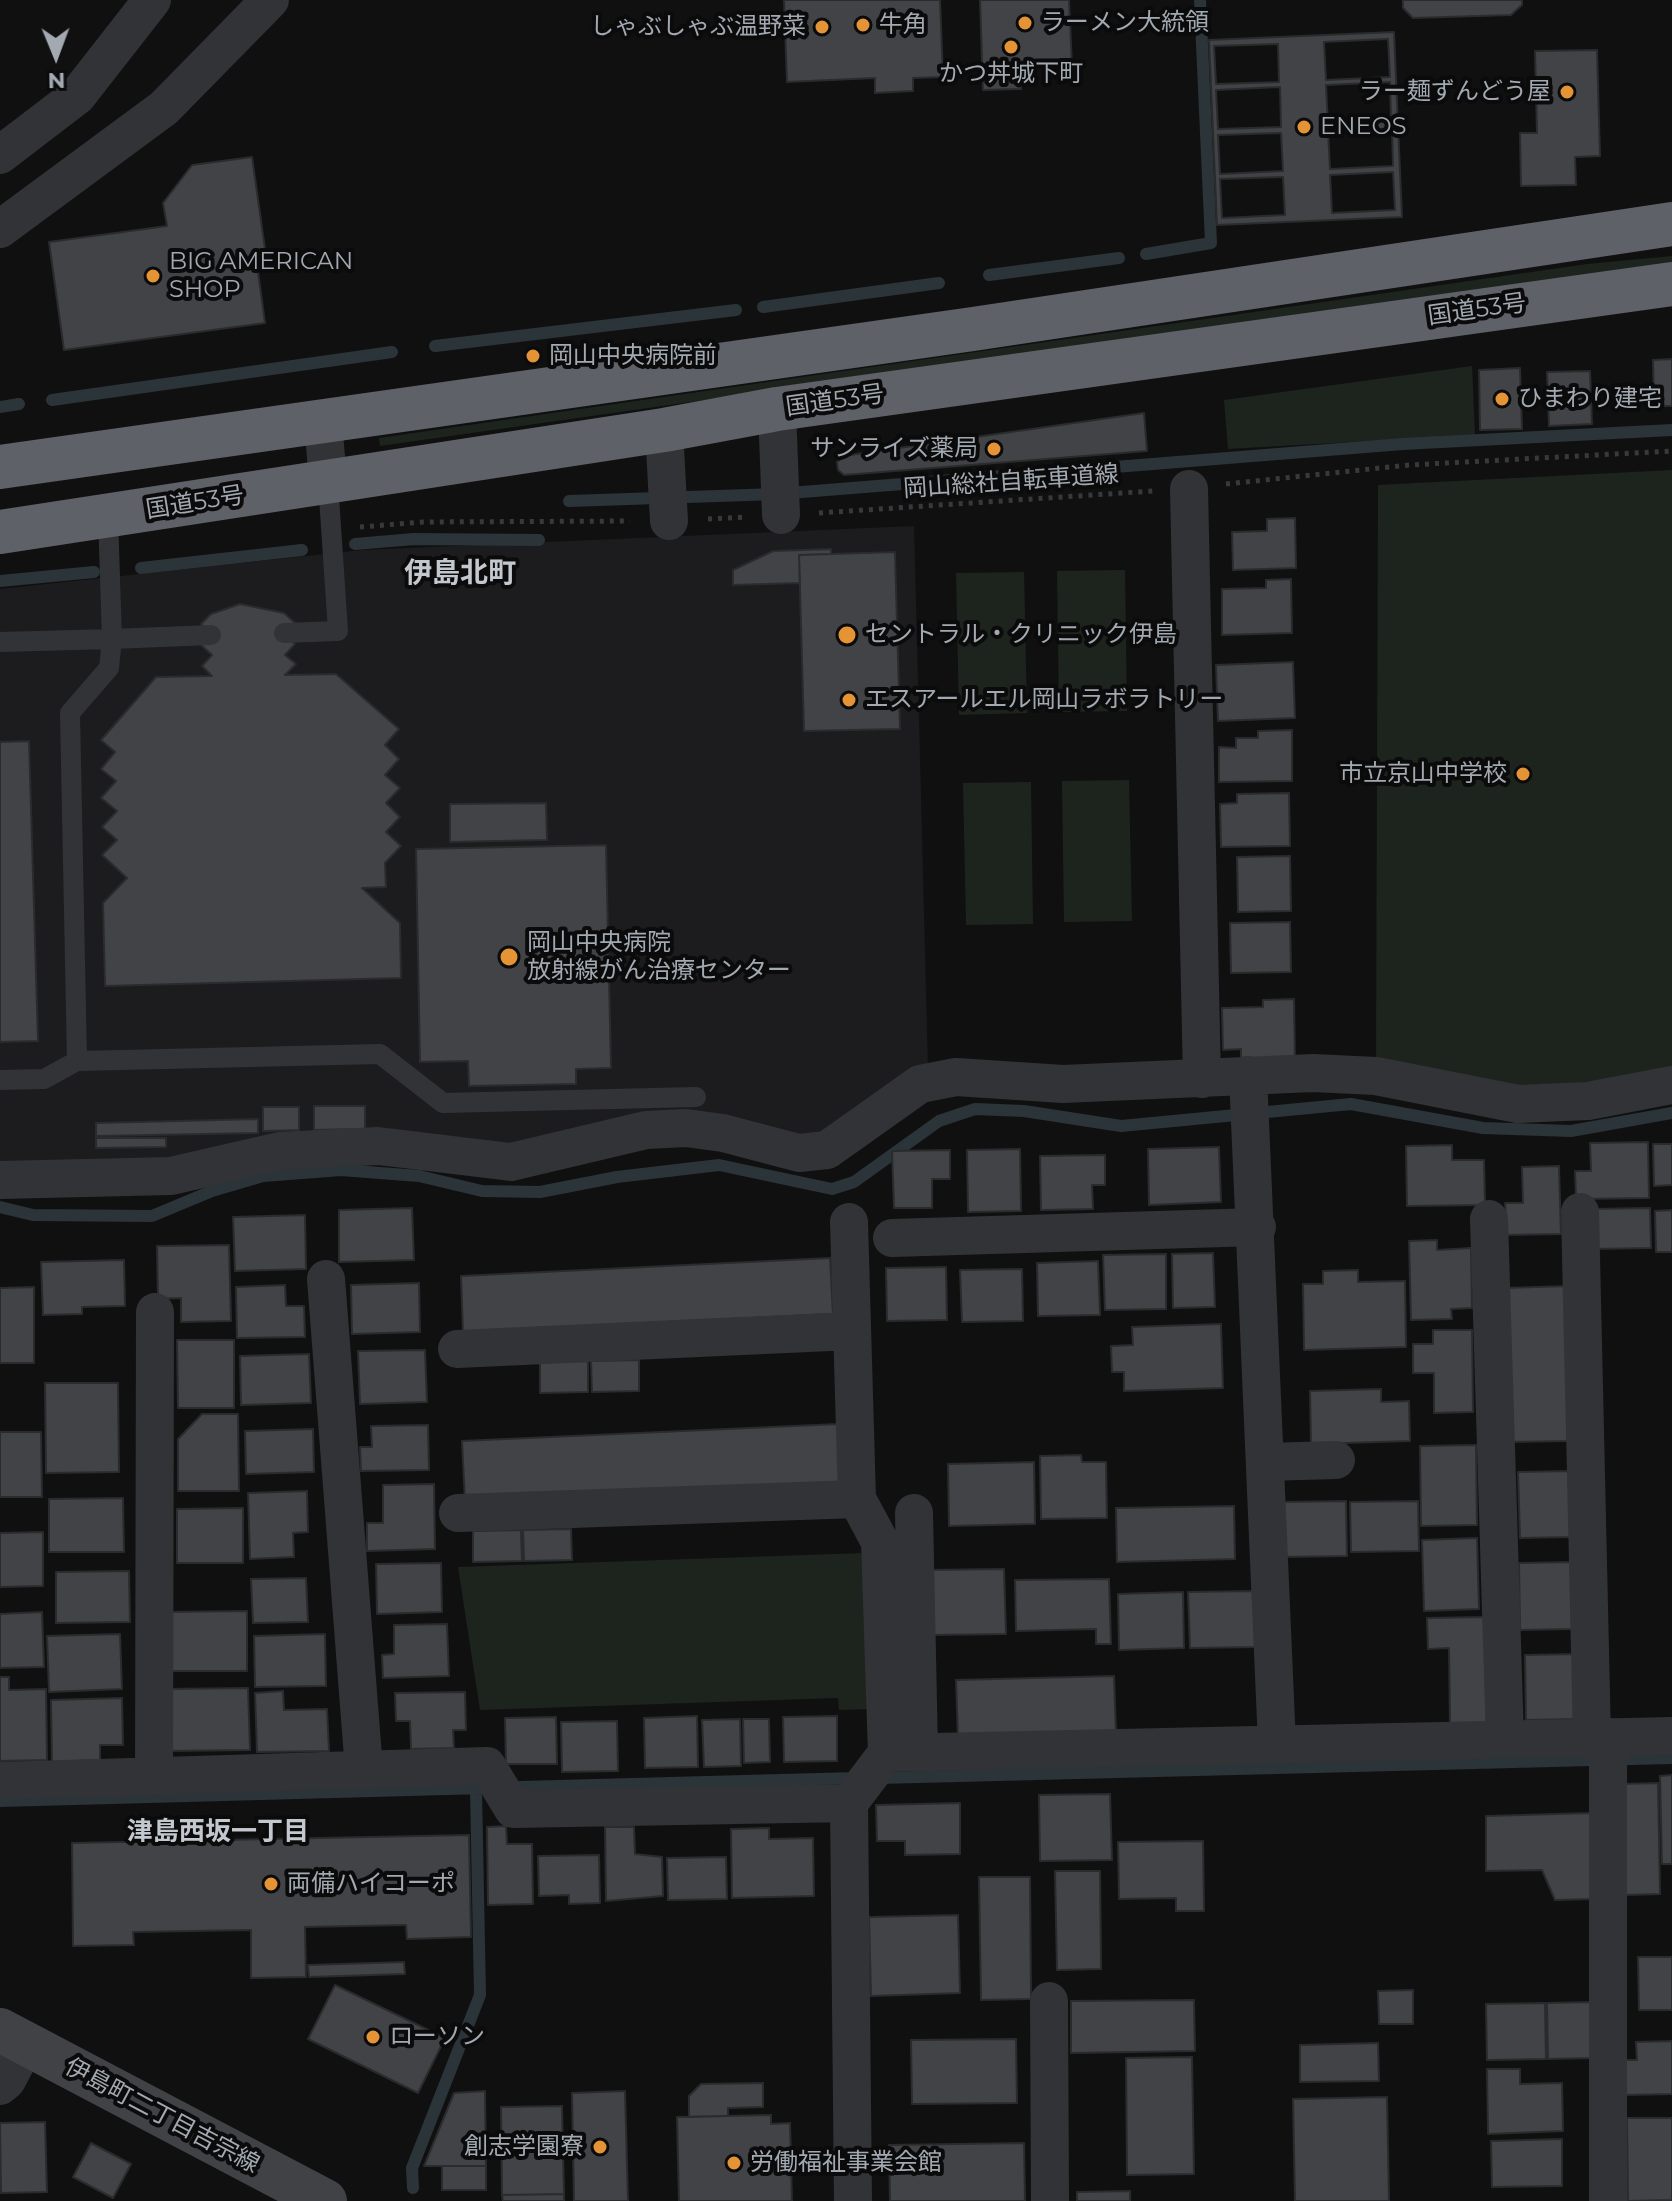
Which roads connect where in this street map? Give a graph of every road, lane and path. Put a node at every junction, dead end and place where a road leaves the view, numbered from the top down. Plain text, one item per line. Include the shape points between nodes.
1 (152, 0) edge
2 (270, 0) edge
3 (0, 155) edge
4 (1672, 224) edge
5 (0, 229) edge
6 (1672, 284) edge
7 (777, 409) junction
8 (323, 421) junction
9 (664, 430) junction
10 (1672, 451) edge
11 (0, 467) edge
12 (328, 482) junction
13 (1189, 489) junction
14 (781, 500) junction
15 (669, 506) junction
16 (108, 516) junction
17 (351, 528) dead end
18 (0, 532) edge
19 (284, 633) dead end
20 (211, 635) dead end
21 (112, 639) junction
22 (0, 642) edge
23 (77, 1061) junction
24 (1202, 1079) junction
25 (0, 1080) edge
26 (1249, 1080) junction
27 (1672, 1085) edge
28 (696, 1097) dead end
29 (0, 1180) edge
30 (1580, 1212) dead end
31 (1489, 1219) dead end
32 (849, 1222) dead end
33 (1257, 1227) junction
34 (892, 1238) dead end
35 (326, 1279) dead end
36 (155, 1312) dead end
37 (852, 1331) junction
38 (457, 1349) dead end
39 (1336, 1460) dead end
40 (1266, 1462) junction
41 (857, 1499) junction
42 (458, 1513) dead end
43 (914, 1513) dead end
44 (1672, 1736) edge
45 (1505, 1740) junction
46 (1277, 1745) junction
47 (1604, 1750) junction
48 (895, 1756) junction
49 (364, 1770) junction
50 (154, 1775) junction
51 (0, 1781) edge
52 (853, 1798) junction
53 (1049, 2001) dead end
54 (13, 2037) edge
55 (0, 2086) edge
56 (325, 2201) edge
57 (853, 2201) edge
58 (1050, 2201) edge
59 (1608, 2201) edge

1 - 3 street via 77,96
2 - 5 street via 164,108
4 - 8 highway
6 - 7 highway, 国道53号
7 - 9 highway, 国道53号
7 - 14 street
8 - 11 highway
8 - 12 street
9 - 12 highway, 国道53号
9 - 15 street
10 - 13 path, 岡山総社自転車道線 via 1377,468
12 - 16 highway, 国道53号
12 - 19 lane via 338,631
13 - 14 path, 岡山総社自転車道線
13 - 24 street
14 - 15 path, 岡山総社自転車道線
15 - 17 path, 岡山総社自転車道線
16 - 18 highway, 国道53号
16 - 21 lane
20 - 21 lane
21 - 22 lane
21 - 23 lane via 109,668 70,713
23 - 25 lane via 44,1079
23 - 28 lane via 380,1054 443,1103
24 - 26 street
24 - 29 street via 1063,1084 938,1078 920,1084 815,1154 686,1128 646,1130 511,1162 378,1146 280,1151 171,1176
26 - 27 street via 1376,1076 1518,1104 1588,1101
26 - 33 street
30 - 47 street
31 - 45 street
32 - 37 street
33 - 34 street
33 - 40 street
35 - 49 street
36 - 50 street
37 - 38 street
37 - 41 street
39 - 40 street
40 - 46 street
41 - 42 street
41 - 48 street via 880,1542
43 - 48 street
44 - 47 street
45 - 46 street
45 - 47 street
46 - 48 street
47 - 59 street
48 - 52 street
49 - 50 street
49 - 52 street via 487,1766 513,1809
50 - 51 street
52 - 57 street
53 - 58 street
54 - 55 street via 7,2080
54 - 56 street, 伊島町二丁目吉宗線

